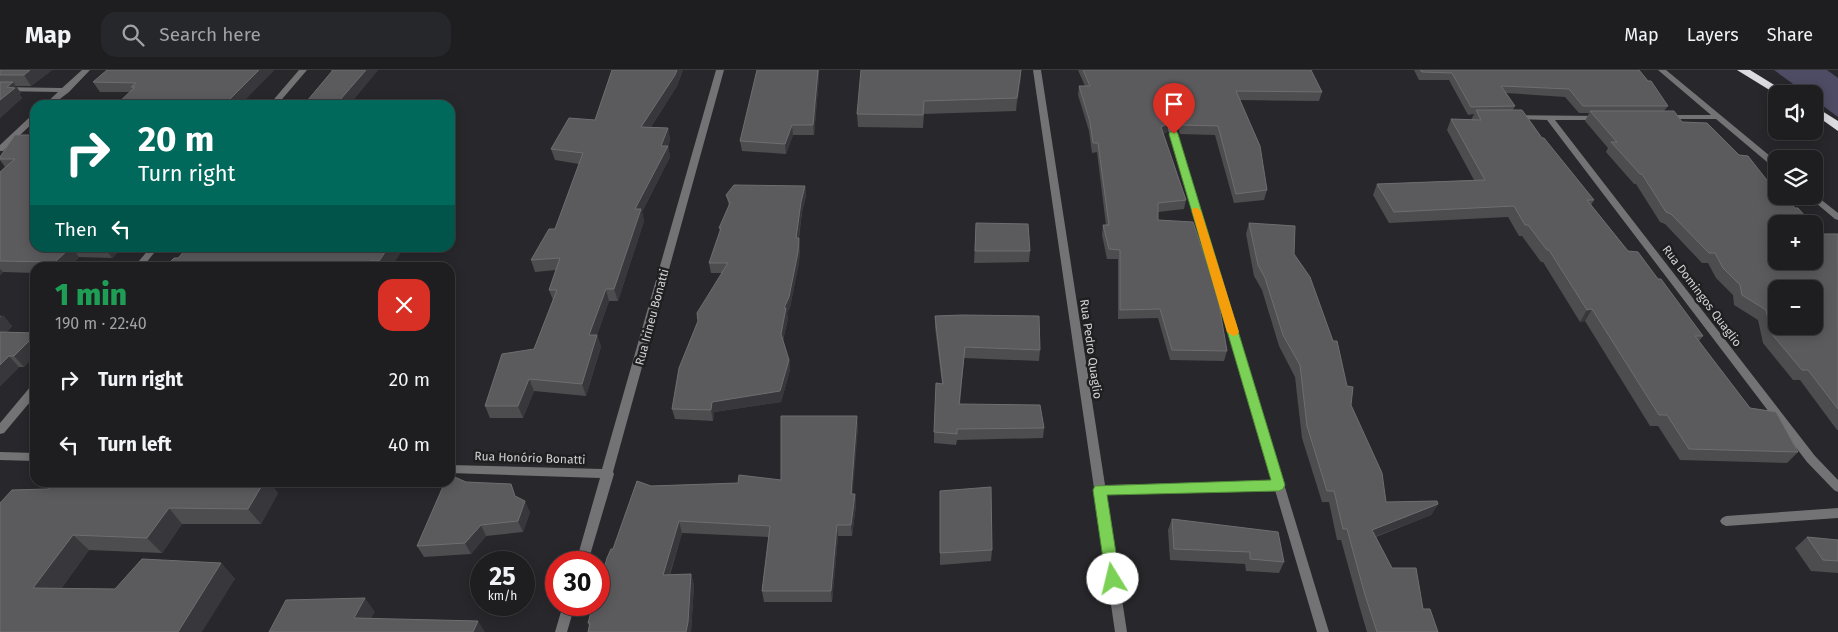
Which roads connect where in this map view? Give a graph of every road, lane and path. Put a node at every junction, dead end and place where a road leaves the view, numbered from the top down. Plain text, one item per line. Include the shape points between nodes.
1 (86, 70) edge
2 (303, 70) edge
3 (720, 70) edge
4 (1038, 70) edge
5 (1662, 70) edge
6 (1742, 70) edge
7 (1761, 70) edge
8 (1768, 85) edge
9 (1781, 85) edge
10 (0, 89) edge
11 (66, 90) junction
12 (1163, 99) edge
13 (54, 100) edge
14 (277, 100) edge
15 (1823, 116) edge
16 (1510, 117) edge
17 (1659, 117) edge
18 (1718, 117) junction
19 (1550, 118) junction
20 (1609, 118) edge
21 (30, 121) edge
22 (1838, 127) edge
23 (0, 148) edge
24 (1768, 158) edge
25 (1823, 204) edge
26 (1838, 217) edge
27 (151, 252) edge
28 (142, 262) edge
29 (30, 395) edge
30 (0, 430) edge
31 (0, 456) edge
32 (30, 457) edge
33 (455, 469) edge
34 (608, 474) junction
35 (1279, 485) junction
36 (1838, 487) edge
37 (1099, 490) junction
38 (1838, 513) edge
39 (1726, 521) dead end
40 (585, 551) edge
41 (566, 616) edge
42 (561, 632) edge
43 (1121, 632) edge
44 (1323, 632) edge

1 - 11 street
2 - 14 street
3 - 34 street, Rua Irineu Bonatti
4 - 37 street, Rua Pedro Quaglio
5 - 18 street
6 - 8 highway
7 - 9 highway
10 - 11 street
11 - 13 street
12 - 35 street
15 - 22 highway
16 - 19 street
17 - 18 street
18 - 24 street
19 - 20 street
19 - 36 street, Rua Domingos Quaglio via 1811,459
21 - 23 street
25 - 26 street
27 - 28 street
29 - 30 street
31 - 32 street
33 - 34 street, Rua Honório Bonatti
34 - 40 street, Rua Irineu Bonatti
35 - 37 street
35 - 44 street
37 - 43 street, Rua Pedro Quaglio
38 - 39 street
41 - 42 street

